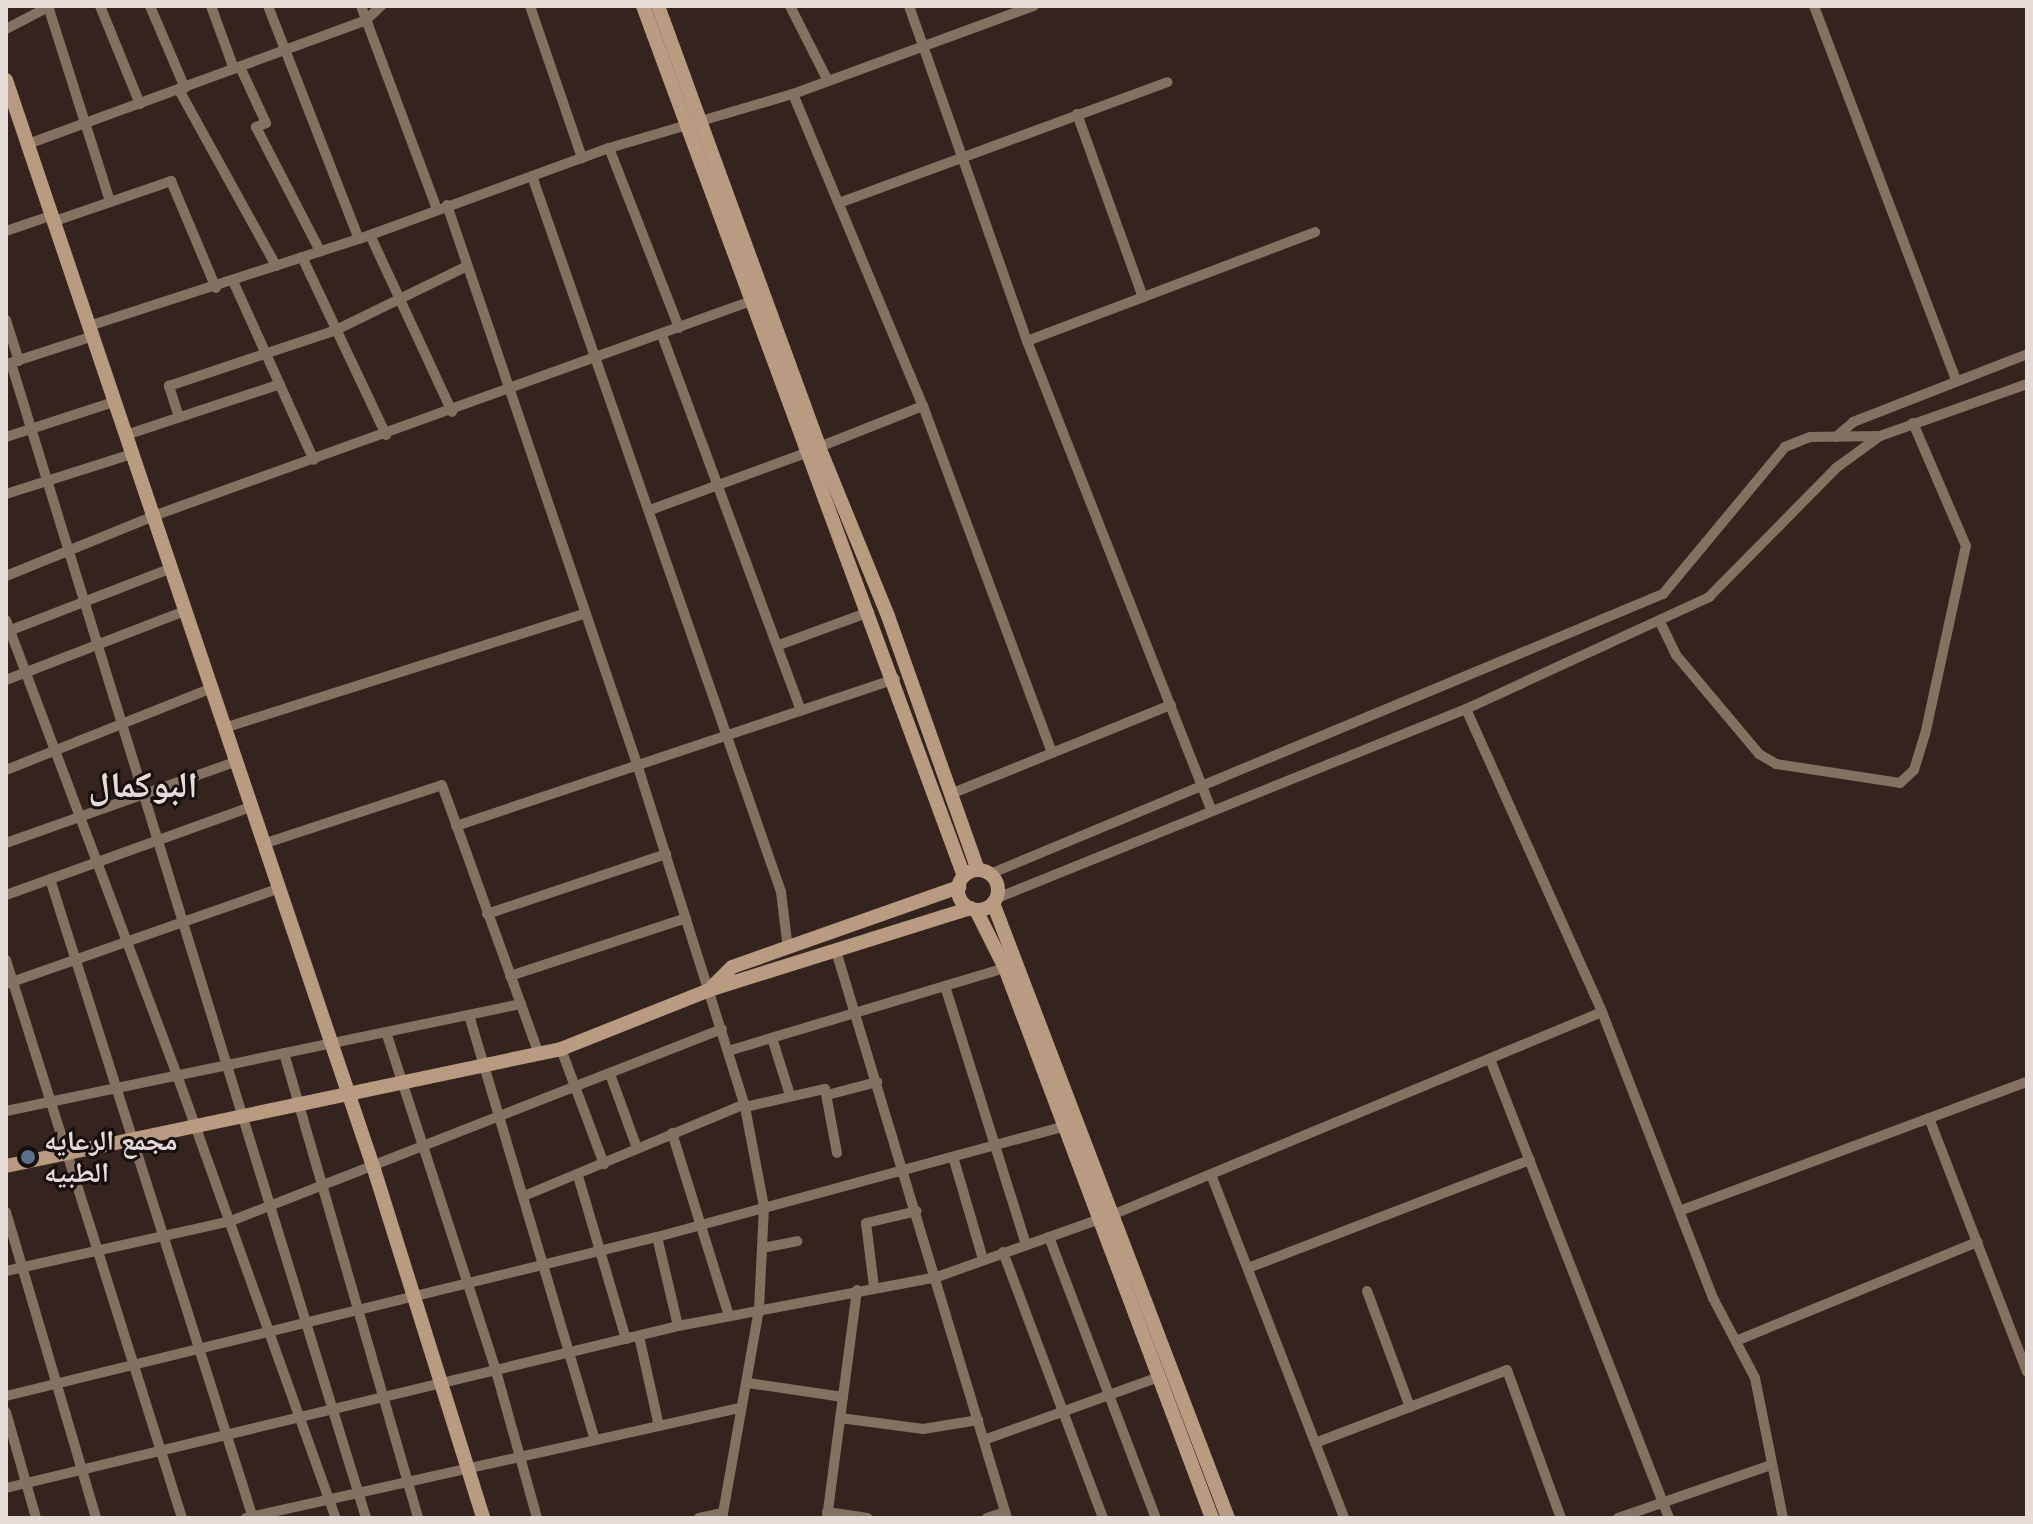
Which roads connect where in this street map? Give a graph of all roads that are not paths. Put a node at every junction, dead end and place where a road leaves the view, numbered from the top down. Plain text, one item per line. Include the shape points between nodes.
1 (49, 6) edge
2 (100, 6) edge
3 (150, 6) edge
4 (211, 6) edge
5 (268, 6) edge
6 (361, 6) edge
7 (381, 6) edge
8 (530, 6) edge
9 (643, 6) edge
10 (658, 6) edge
11 (790, 6) edge
12 (909, 6) edge
13 (1033, 6) edge
14 (1814, 6) edge
15 (366, 20) junction
16 (6, 29) edge
17 (924, 44) junction
18 (284, 49) junction
19 (237, 68) junction
20 (6, 80) edge
21 (828, 81) junction
22 (1167, 82) dead end
23 (182, 89) junction
24 (793, 94) junction
25 (140, 104) junction
26 (1077, 114) junction
27 (86, 123) junction
28 (695, 124) junction
29 (28, 144) junction
30 (609, 148) junction
31 (965, 157) junction
32 (582, 158) junction
33 (532, 176) junction
34 (110, 202) junction
35 (839, 203) junction
36 (442, 207) junction
37 (54, 218) junction
38 (6, 231) edge
39 (1315, 232) dead end
40 (365, 237) junction
41 (320, 251) junction
42 (302, 257) junction
43 (276, 266) junction
44 (467, 266) junction
45 (233, 281) junction
46 (216, 288) junction
47 (1143, 297) junction
48 (399, 299) junction
49 (754, 300) junction
50 (6, 320) edge
51 (679, 328) junction
52 (336, 330) junction
53 (91, 331) junction
54 (662, 335) junction
55 (1027, 341) junction
56 (2027, 354) edge
57 (267, 357) junction
58 (595, 359) junction
59 (12, 363) edge
60 (1956, 380) junction
61 (280, 384) junction
62 (2027, 384) edge
63 (509, 392) junction
64 (114, 402) junction
65 (923, 406) junction
66 (452, 412) junction
67 (179, 417) junction
68 (1913, 423) junction
69 (30, 429) junction
70 (126, 435) junction
71 (386, 435) junction
72 (1880, 436) junction
73 (6, 437) edge
74 (1836, 437) junction
75 (815, 449) junction
76 (132, 454) junction
77 (314, 460) junction
78 (47, 481) junction
79 (718, 487) junction
80 (6, 494) edge
81 (650, 510) junction
82 (156, 515) junction
83 (67, 551) junction
84 (172, 568) junction
85 (6, 576) edge
86 (83, 602) junction
87 (185, 611) junction
88 (869, 612) junction
89 (583, 614) junction
90 (1660, 622) junction
91 (7, 627) edge
92 (101, 644) junction
93 (779, 645) junction
94 (29, 671) junction
95 (895, 679) junction
96 (6, 680) edge
97 (212, 688) junction
98 (1171, 705) junction
99 (1466, 709) junction
100 (801, 710) junction
101 (124, 723) junction
102 (224, 728) junction
103 (729, 738) junction
104 (52, 752) junction
105 (1052, 753) junction
106 (235, 762) junction
107 (637, 764) junction
108 (6, 770) edge
109 (1203, 788) junction
110 (953, 793) junction
111 (145, 794) junction
112 (250, 807) junction
113 (1211, 809) junction
114 (78, 818) junction
115 (456, 826) junction
116 (158, 841) junction
117 (6, 843) edge
118 (263, 844) junction
119 (666, 854) junction
120 (95, 863) junction
121 (973, 877) junction
122 (50, 879) junction
123 (277, 889) junction
124 (6, 895) edge
125 (995, 900) junction
126 (973, 909) junction
127 (487, 914) junction
128 (686, 918) junction
129 (186, 920) junction
130 (125, 942) junction
131 (788, 949) junction
132 (836, 951) junction
133 (6, 960) edge
134 (75, 960) junction
135 (1005, 968) junction
136 (510, 976) junction
137 (9, 982) edge
138 (945, 986) junction
139 (709, 990) junction
140 (521, 1004) junction
141 (1602, 1012) junction
142 (855, 1013) junction
143 (469, 1015) junction
144 (722, 1029) junction
145 (386, 1032) junction
146 (772, 1038) junction
147 (329, 1044) junction
148 (561, 1049) junction
149 (728, 1051) junction
150 (284, 1053) junction
151 (539, 1054) junction
152 (1490, 1059) junction
153 (225, 1065) junction
154 (485, 1065) junction
155 (610, 1074) junction
156 (177, 1075) junction
157 (877, 1082) junction
158 (2027, 1082) edge
159 (402, 1083) junction
160 (573, 1087) junction
161 (115, 1088) junction
162 (346, 1094) junction
163 (790, 1095) junction
164 (827, 1095) junction
165 (50, 1101) junction
166 (295, 1105) junction
167 (745, 1106) junction
168 (6, 1111) edge
169 (500, 1116) junction
170 (240, 1117) junction
171 (1929, 1118) junction
172 (196, 1126) junction
173 (1065, 1126) junction
174 (672, 1133) junction
175 (131, 1140) junction
176 (421, 1146) junction
177 (996, 1147) junction
178 (637, 1148) junction
179 (66, 1153) junction
180 (837, 1153) dead end
181 (954, 1160) junction
182 (1530, 1160) junction
183 (604, 1164) junction
184 (6, 1166) edge
185 (373, 1166) junction
186 (904, 1172) junction
187 (578, 1176) junction
188 (1212, 1177) junction
189 (319, 1186) junction
190 (524, 1196) junction
191 (271, 1205) junction
192 (764, 1207) junction
193 (1682, 1210) junction
194 (917, 1211) junction
195 (6, 1212) edge
196 (1106, 1217) junction
197 (231, 1221) junction
198 (702, 1223) junction
199 (657, 1237) junction
200 (1049, 1237) junction
201 (162, 1238) junction
202 (797, 1241) dead end
203 (1977, 1242) junction
204 (1026, 1244) junction
205 (762, 1248) junction
206 (601, 1250) junction
207 (97, 1252) junction
208 (1003, 1252) junction
209 (983, 1259) junction
210 (543, 1264) junction
211 (22, 1268) junction
212 (1248, 1268) junction
213 (6, 1271) edge
214 (937, 1277) junction
215 (464, 1283) junction
216 (874, 1287) junction
217 (857, 1290) junction
218 (1367, 1291) dead end
219 (414, 1294) junction
220 (759, 1309) junction
221 (357, 1310) junction
222 (729, 1316) junction
223 (306, 1322) junction
224 (678, 1326) junction
225 (271, 1331) junction
226 (639, 1336) junction
227 (626, 1339) junction
228 (1736, 1341) junction
229 (197, 1349) junction
230 (571, 1352) junction
231 (134, 1365) junction
232 (496, 1371) junction
233 (2027, 1372) edge
234 (1159, 1377) junction
235 (748, 1383) junction
236 (59, 1384) junction
237 (441, 1384) junction
238 (1112, 1394) junction
239 (6, 1396) edge
240 (843, 1397) junction
241 (381, 1398) junction
242 (1410, 1407) junction
243 (739, 1408) junction
244 (331, 1411) junction
245 (6, 1412) edge
246 (1064, 1413) junction
247 (302, 1417) junction
248 (840, 1418) junction
249 (978, 1420) junction
250 (659, 1426) junction
251 (227, 1435) junction
252 (595, 1440) junction
253 (984, 1440) junction
254 (1315, 1443) junction
255 (162, 1450) junction
256 (518, 1456) junction
257 (1771, 1465) junction
258 (83, 1467) junction
259 (467, 1469) junction
260 (407, 1482) junction
261 (26, 1483) junction
262 (6, 1488) edge
263 (359, 1493) junction
264 (329, 1498) junction
265 (1664, 1503) junction
266 (827, 1515) edge
267 (1006, 1515) edge
268 (722, 1516) edge
269 (251, 1517) edge
270 (36, 1518) edge
271 (96, 1518) edge
272 (182, 1518) edge
273 (336, 1518) edge
274 (366, 1518) edge
275 (418, 1518) edge
276 (483, 1518) edge
277 (537, 1518) edge
278 (699, 1518) edge
279 (868, 1518) edge
280 (987, 1518) edge
281 (1103, 1518) edge
282 (1156, 1518) edge
283 (1212, 1518) edge
284 (1228, 1518) edge
285 (1344, 1518) edge
286 (1561, 1518) edge
287 (1618, 1518) edge
288 (1669, 1518) edge
289 (1783, 1518) edge

1 - 16 street
1 - 27 street
2 - 25 street
3 - 23 street
4 - 19 street
5 - 18 street
6 - 15 street
7 - 15 street
8 - 32 street
9 - 28 street
10 - 28 street
11 - 21 street
12 - 17 street
13 - 17 street
14 - 60 street
15 - 18 street
15 - 36 street
17 - 21 street
17 - 31 street
18 - 19 street
18 - 40 street
19 - 23 street
19 - 41 street via 266,123 256,127
20 - 29 street
21 - 24 street
22 - 26 street
23 - 25 street
23 - 43 street
24 - 28 street
24 - 35 street
25 - 27 street
26 - 31 street
26 - 47 street
27 - 29 street
27 - 34 street
28 - 30 street
28 - 49 street
28 - 75 street
29 - 37 street
30 - 32 street
30 - 51 street
31 - 35 street
31 - 55 street
32 - 33 street
33 - 36 street
33 - 58 street
34 - 37 street
34 - 46 street via 171,181
35 - 65 street
36 - 40 street
36 - 44 street
37 - 38 street
37 - 53 street
39 - 47 street
40 - 41 street
40 - 48 street
41 - 42 street
42 - 43 street
42 - 52 street
43 - 45 street
44 - 48 street
44 - 63 street
45 - 46 street
45 - 57 street
46 - 53 street
47 - 55 street
48 - 52 street
48 - 66 street
49 - 51 street
49 - 75 street
50 - 59 street
51 - 54 street
52 - 57 street
52 - 71 street
53 - 59 street
53 - 64 street
54 - 58 street
54 - 79 street
55 - 98 street
56 - 60 street
57 - 61 street
57 - 67 street via 169,386
58 - 63 street
58 - 81 street
59 - 69 street
60 - 74 street via 1853,422
61 - 67 street
61 - 77 street
62 - 68 street
63 - 66 street
63 - 89 street
64 - 69 street
64 - 70 street
65 - 75 street
65 - 105 street
66 - 71 street
67 - 70 street
68 - 72 street
68 - 90 street via 1966,546 1925,735 1914,770 1900,783 1776,764 1759,754 1676,655
69 - 73 street
69 - 78 street
70 - 76 street
71 - 77 street
72 - 74 street
72 - 90 street via 1836,468 1726,584
74 - 109 street via 1810,437 1785,447 1663,594
75 - 79 street
75 - 88 street
75 - 110 street
76 - 78 street
76 - 82 street
77 - 82 street
78 - 80 street
78 - 83 street
79 - 81 street
79 - 93 street
81 - 103 street
82 - 83 street
82 - 84 street
83 - 85 street
83 - 86 street
84 - 86 street
84 - 87 street
86 - 91 street
86 - 92 street
87 - 92 street
87 - 97 street
88 - 93 street
88 - 95 street
89 - 102 street
89 - 107 street
90 - 99 street
91 - 94 street
92 - 94 street
92 - 101 street
93 - 100 street
94 - 96 street
94 - 104 street
95 - 100 street
95 - 121 street
97 - 101 street
97 - 102 street
98 - 105 street
98 - 109 street
99 - 113 street
99 - 141 street
100 - 103 street
101 - 104 street
101 - 111 street
102 - 106 street
103 - 107 street
103 - 131 street via 781,892
104 - 108 street
104 - 114 street
105 - 110 street
106 - 111 street
106 - 112 street
107 - 115 street
107 - 119 street
109 - 113 street
109 - 121 street
110 - 121 street
111 - 114 street
111 - 116 street
112 - 116 street
112 - 118 street
113 - 125 street
114 - 117 street
114 - 120 street
115 - 118 street via 442,785
115 - 127 street
116 - 120 street
116 - 129 street
118 - 123 street
119 - 127 street
119 - 128 street
120 - 122 street
120 - 130 street
121 - 125 street via 998,885
121 - 126 street
121 - 131 street
122 - 124 street
122 - 134 street
123 - 129 street
123 - 147 street
125 - 126 street
125 - 196 street
126 - 132 street
126 - 135 street
127 - 136 street
128 - 136 street
128 - 139 street
129 - 130 street
129 - 153 street
130 - 134 street
130 - 156 street
131 - 139 street via 732,967
132 - 139 street
132 - 142 street
133 - 137 street
134 - 137 street
134 - 161 street
135 - 138 street
135 - 173 street
136 - 140 street
137 - 165 street
138 - 142 street
138 - 177 street
139 - 144 street
139 - 148 street
140 - 143 street
140 - 151 street
141 - 152 street
141 - 193 street
142 - 146 street
142 - 157 street
143 - 145 street
143 - 154 street
144 - 149 street
144 - 155 street
145 - 147 street
145 - 159 street
146 - 149 street
146 - 163 street
147 - 150 street
147 - 162 street
148 - 151 street
148 - 160 street
149 - 167 street
150 - 153 street
150 - 166 street
151 - 154 street
152 - 182 street
152 - 188 street
153 - 156 street
153 - 170 street
154 - 159 street
154 - 169 street
155 - 160 street
155 - 178 street
156 - 161 street
156 - 172 street
157 - 164 street
157 - 186 street
158 - 171 street
159 - 162 street
159 - 176 street
160 - 169 street
160 - 183 street
161 - 165 street
161 - 175 street
162 - 166 street
162 - 185 street
163 - 164 street via 825,1089
163 - 167 street
164 - 180 street
165 - 168 street
165 - 179 street
166 - 170 street
166 - 189 street
167 - 174 street
167 - 192 street
169 - 176 street
169 - 190 street
170 - 172 street
170 - 191 street
171 - 193 street
171 - 203 street
172 - 175 street
172 - 197 street
173 - 177 street
173 - 196 street
174 - 178 street
174 - 198 street
175 - 179 street
175 - 201 street
176 - 185 street
176 - 215 street
177 - 181 street
177 - 204 street
178 - 183 street
179 - 184 street
179 - 207 street
181 - 186 street
181 - 209 street
182 - 212 street
182 - 265 street via 1599,1348
183 - 187 street
185 - 189 street
185 - 219 street
186 - 192 street
186 - 194 street
187 - 190 street
187 - 206 street
188 - 196 street
188 - 212 street
189 - 191 street
189 - 221 street
190 - 210 street
191 - 197 street
191 - 223 street
192 - 198 street
192 - 205 street
193 - 228 street via 1713,1298
194 - 214 street
194 - 216 street via 866,1223
195 - 211 street
196 - 200 street
196 - 234 street
196 - 284 street
197 - 201 street
197 - 225 street
198 - 199 street
198 - 222 street
199 - 206 street
199 - 224 street
200 - 204 street
200 - 238 street
201 - 207 street
201 - 229 street
202 - 205 street
203 - 228 street
203 - 233 street
204 - 208 street
205 - 220 street
206 - 210 street
206 - 227 street
207 - 211 street
207 - 231 street
208 - 209 street
208 - 246 street
209 - 214 street
210 - 215 street
210 - 230 street
211 - 213 street
211 - 236 street
212 - 254 street
214 - 216 street
214 - 249 street
215 - 219 street
215 - 232 street
216 - 217 street
217 - 220 street
217 - 240 street
218 - 242 street
219 - 221 street
219 - 237 street
220 - 222 street
220 - 235 street
221 - 223 street
221 - 241 street
222 - 224 street
223 - 225 street
223 - 244 street
224 - 226 street
225 - 229 street
225 - 247 street
226 - 227 street
226 - 250 street
227 - 230 street
228 - 257 street via 1755,1378
229 - 231 street
229 - 251 street
230 - 232 street
230 - 252 street
231 - 236 street
231 - 255 street
232 - 237 street
232 - 256 street
234 - 238 street
234 - 283 street
235 - 240 street
235 - 243 street
236 - 239 street
236 - 258 street
237 - 241 street
237 - 259 street
238 - 246 street
238 - 282 street
240 - 248 street
241 - 244 street
241 - 260 street
242 - 254 street
242 - 286 street via 1507,1370
243 - 250 street
243 - 268 street
244 - 247 street
244 - 263 street
245 - 261 street
246 - 253 street
246 - 281 street
247 - 251 street
247 - 264 street
248 - 249 street via 923,1429
248 - 266 street
249 - 253 street
250 - 252 street
251 - 255 street
251 - 269 street
252 - 256 street
253 - 267 street
254 - 285 street
255 - 258 street
255 - 272 street
256 - 259 street
256 - 277 street
257 - 265 street
257 - 289 street
258 - 261 street
258 - 271 street
259 - 260 street
259 - 276 street
260 - 263 street
260 - 275 street
261 - 262 street
261 - 270 street
263 - 264 street
263 - 274 street
264 - 269 street
264 - 273 street
265 - 287 street
265 - 288 street
266 - 279 street
267 - 280 street
268 - 278 street

